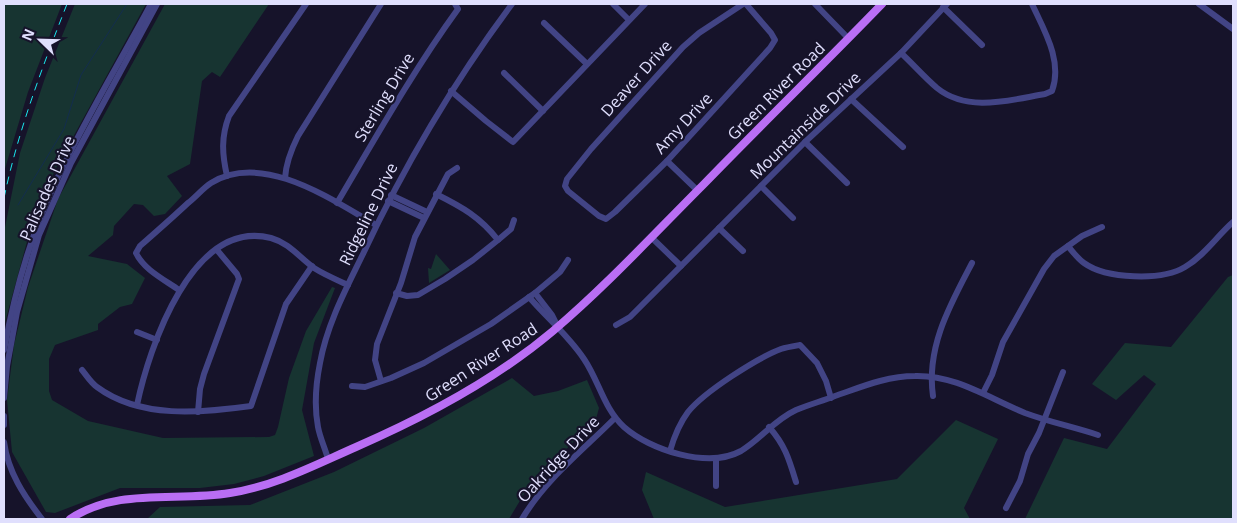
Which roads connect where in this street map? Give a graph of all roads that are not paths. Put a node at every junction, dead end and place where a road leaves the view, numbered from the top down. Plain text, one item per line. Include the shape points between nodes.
1 (151, 4) edge
2 (157, 4) edge
3 (306, 4) edge
4 (381, 4) edge
5 (512, 4) edge
6 (612, 4) edge
7 (645, 4) edge
8 (745, 4) edge
9 (815, 4) edge
10 (882, 4) edge
11 (1032, 4) edge
12 (1199, 4) edge
13 (457, 6) edge
14 (945, 6) edge
15 (629, 20) junction
16 (544, 23) dead end
17 (1233, 29) edge
18 (848, 38) junction
19 (982, 45) dead end
20 (901, 53) junction
21 (587, 64) junction
22 (504, 73) dead end
23 (451, 91) junction
24 (852, 99) junction
25 (543, 111) junction
26 (805, 142) junction
27 (903, 147) dead end
28 (667, 160) junction
29 (457, 168) dead end
30 (227, 176) junction
31 (285, 178) junction
32 (847, 183) dead end
33 (761, 186) junction
34 (697, 190) junction
35 (436, 194) junction
36 (390, 198) junction
37 (337, 203) junction
38 (425, 215) junction
39 (794, 218) dead end
40 (606, 219) joint
41 (514, 220) dead end
42 (1233, 222) edge
43 (376, 225) junction
44 (1102, 227) dead end
45 (719, 228) junction
46 (651, 237) junction
47 (498, 240) junction
48 (1068, 246) junction
49 (217, 250) junction
50 (743, 251) dead end
51 (568, 260) dead end
52 (972, 263) dead end
53 (312, 266) junction
54 (681, 266) junction
55 (348, 285) junction
56 (179, 290) junction
57 (396, 293) junction
58 (532, 295) junction
59 (616, 325) dead end
60 (558, 326) junction
61 (137, 332) dead end
62 (157, 340) junction
63 (4, 350) edge
64 (82, 370) dead end
65 (1064, 372) dead end
66 (932, 376) junction
67 (381, 381) junction
68 (352, 386) dead end
69 (983, 393) junction
70 (932, 396) dead end
71 (4, 398) edge
72 (831, 398) junction
73 (137, 405) junction
74 (198, 412) junction
75 (4, 416) edge
76 (615, 418) junction
77 (1045, 420) junction
78 (4, 425) edge
79 (769, 427) junction
80 (1098, 435) dead end
81 (4, 442) edge
82 (670, 451) junction
83 (716, 458) junction
84 (328, 459) junction
85 (796, 482) dead end
86 (716, 486) dead end
87 (1006, 508) dead end
88 (42, 519) edge
89 (70, 519) edge
90 (522, 519) edge

1 - 63 street, Palisades Drive via 65,162 43,211 18,284
2 - 71 street, Palisades Drive via 71,163 39,235 17,312
3 - 30 street via 229,116 222,145
4 - 31 street via 298,136 290,153
5 - 23 street, Ridgeline Drive
6 - 15 street
7 - 15 street
8 - 28 street, Amy Drive via 775,40
8 - 40 street, Deaver Drive via 683,46 567,179 565,186 568,191
9 - 18 street
10 - 18 main road, Green River Road
11 - 20 street via 1055,66 1055,84 1052,91 1045,94 987,103 957,99 937,87
12 - 17 street
13 - 37 street, Sterling Drive
14 - 19 street
14 - 20 street, Mountainside Drive
15 - 21 street
16 - 21 street
18 - 34 main road, Green River Road
20 - 24 street, Mountainside Drive
21 - 25 street
22 - 25 street
23 - 25 street via 513,142
23 - 36 street, Ridgeline Drive
24 - 26 street, Mountainside Drive
24 - 27 street
26 - 32 street
26 - 33 street, Mountainside Drive
28 - 34 street
28 - 40 street, Amy Drive
29 - 35 street via 448,174
30 - 31 street via 239,173
30 - 56 street via 211,184 136,253 156,274
31 - 37 street via 308,186
33 - 39 street
33 - 45 street, Mountainside Drive
34 - 46 main road, Green River Road
35 - 38 street
35 - 47 street via 471,212
36 - 38 street
36 - 43 street, Ridgeline Drive
37 - 43 street
38 - 57 street
41 - 47 street via 511,229
42 - 48 street via 1185,267 1158,275 1104,273 1084,263
43 - 55 street, Ridgeline Drive
44 - 48 street
45 - 50 street
45 - 54 street, Mountainside Drive
46 - 54 street
46 - 60 main road, Green River Road
47 - 57 street via 418,295
48 - 69 street via 1044,269 1003,342
49 - 53 street via 228,242 248,236 266,237 285,244
49 - 56 street via 195,268
49 - 74 street via 239,279 204,374
51 - 58 street via 560,272
52 - 66 street via 946,313 937,339
53 - 55 street
53 - 74 street via 286,304 251,406
54 - 59 street, Mountainside Drive via 630,317
55 - 84 street, Ridgeline Drive via 325,343 317,383 318,428
56 - 62 street
57 - 67 street via 377,344 375,360
58 - 60 street
58 - 67 street via 491,324 424,363
60 - 76 street via 588,366
60 - 84 main road, Green River Road via 502,368 446,403
61 - 62 street
62 - 73 street
64 - 73 street via 95,386
65 - 77 street
66 - 69 street via 953,380
66 - 70 street
66 - 72 street via 889,378
67 - 68 street via 365,387
69 - 77 street
72 - 79 street via 796,410
72 - 82 street via 817,363 800,345 782,349 763,357 714,388 689,411 677,429
73 - 74 street via 170,412
75 - 78 street
76 - 82 street via 640,438
76 - 90 street, Oakridge Drive via 550,482
77 - 80 street
77 - 87 street
79 - 83 street via 741,450
79 - 85 street via 788,454
81 - 88 street via 13,475
82 - 83 street
83 - 86 street
84 - 89 main road, Green River Road via 283,479 250,489 211,495 125,498 96,506

